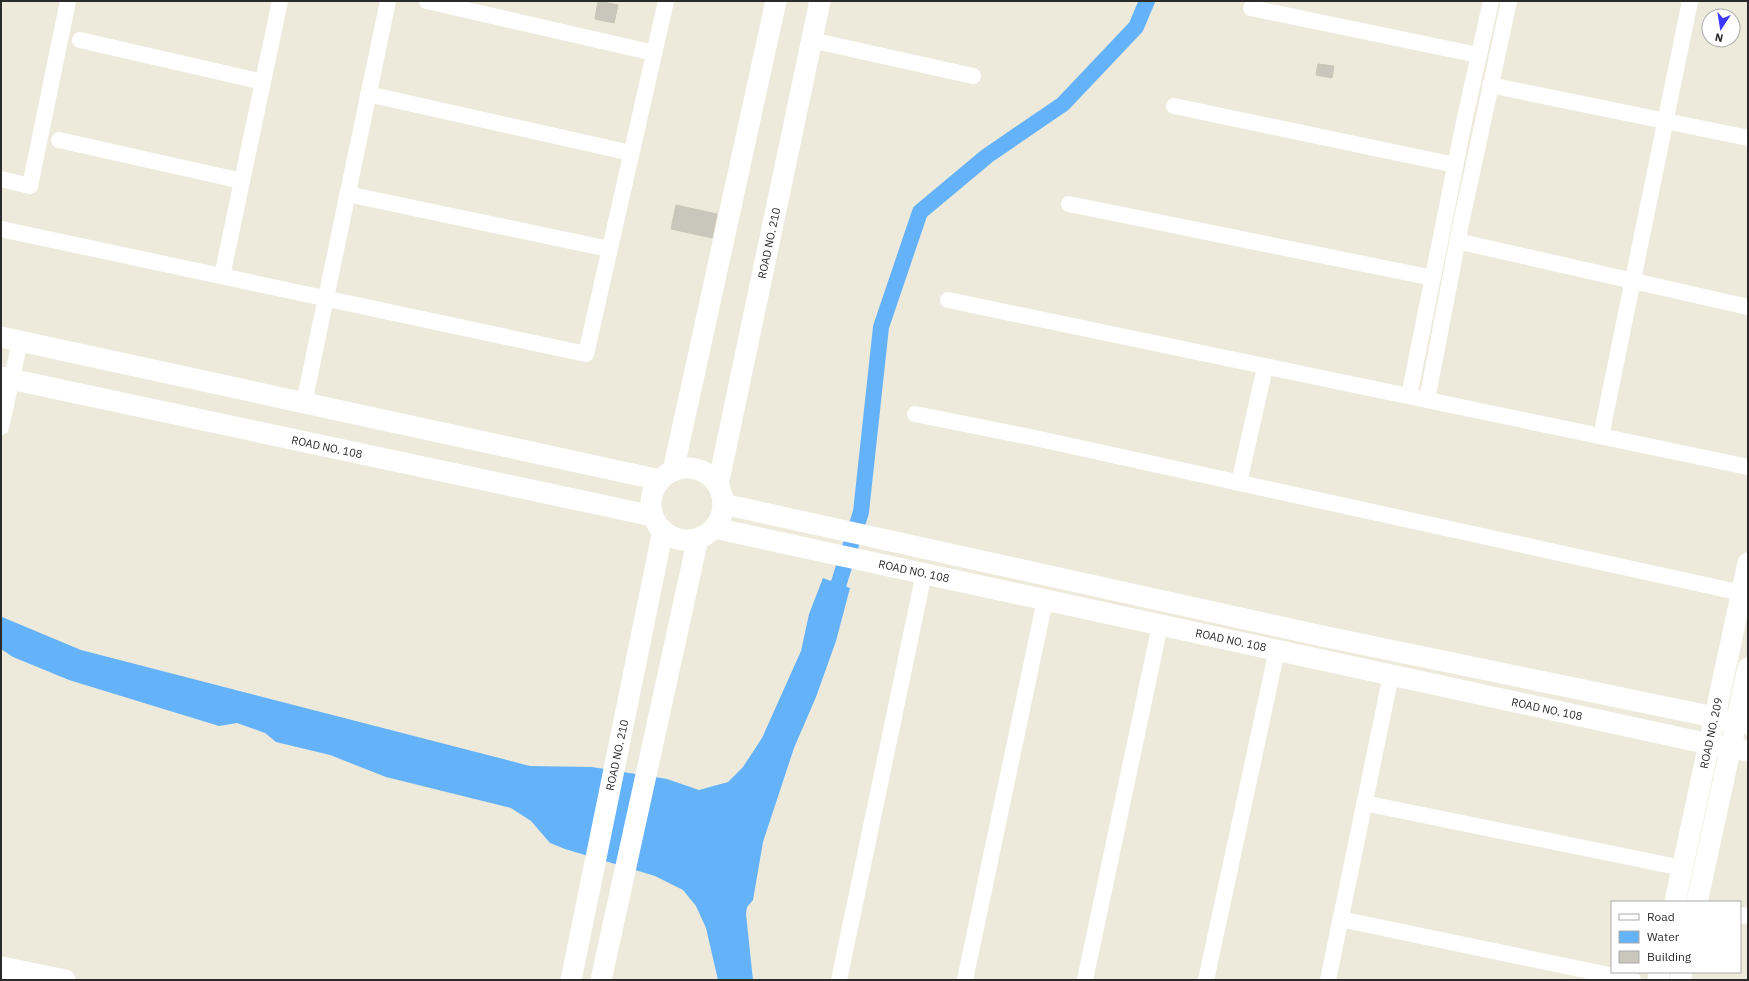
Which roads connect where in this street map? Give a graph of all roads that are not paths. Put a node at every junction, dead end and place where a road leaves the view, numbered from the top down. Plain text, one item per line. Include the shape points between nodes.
1 (68, 1) edge
2 (280, 1) edge
3 (388, 1) edge
4 (427, 1) edge
5 (666, 1) edge
6 (776, 1) edge
7 (820, 1) edge
8 (1491, 1) edge
9 (1509, 1) edge
10 (1690, 1) edge
11 (1251, 8) dead end
12 (80, 40) dead end
13 (812, 40) junction
14 (654, 53) junction
15 (1478, 54) junction
16 (973, 76) dead end
17 (263, 82) junction
18 (1490, 85) junction
19 (368, 94) junction
20 (1174, 106) dead end
21 (1666, 121) junction
22 (1748, 138) edge
23 (59, 140) dead end
24 (631, 152) junction
25 (1455, 165) junction
26 (1, 179) edge
27 (242, 181) junction
28 (347, 194) junction
29 (1069, 204) dead end
30 (1, 229) edge
31 (1457, 241) junction
32 (609, 249) junction
33 (222, 276) junction
34 (1433, 278) junction
35 (1633, 281) junction
36 (326, 298) junction
37 (948, 300) dead end
38 (1748, 307) edge
39 (10, 339) edge
40 (1265, 366) junction
41 (6, 378) edge
42 (1409, 396) junction
43 (1427, 400) junction
44 (304, 403) junction
45 (915, 414) dead end
46 (1, 427) edge
47 (1601, 436) junction
48 (1748, 467) edge
49 (666, 476) junction
50 (1239, 483) junction
51 (721, 494) junction
52 (658, 523) junction
53 (706, 533) junction
54 (1748, 563) edge
55 (924, 573) junction
56 (1742, 593) junction
57 (1045, 600) junction
58 (1160, 625) junction
59 (1276, 650) junction
60 (1748, 668) edge
61 (1391, 675) junction
62 (1715, 717) junction
63 (1742, 723) edge
64 (1709, 744) junction
65 (1739, 750) edge
66 (1364, 804) junction
67 (1682, 868) junction
68 (1674, 901) edge
69 (1697, 901) edge
70 (1340, 919) junction
71 (1, 967) edge
72 (65, 980) edge
73 (571, 980) edge
74 (601, 980) edge
75 (840, 980) edge
76 (965, 980) edge
77 (1085, 980) edge
78 (1206, 980) edge
79 (1328, 980) edge
80 (1633, 980) edge

1 - 26 street via 30,186
2 - 17 street
3 - 19 street
4 - 14 street
5 - 14 street
6 - 49 street, ROAD NO. 210
7 - 13 street, ROAD NO. 210
8 - 15 street
9 - 18 street
10 - 21 street
11 - 15 street
12 - 17 street
13 - 16 street
13 - 51 street, ROAD NO. 210
14 - 24 street
15 - 25 street
17 - 27 street
18 - 21 street
18 - 31 street
19 - 24 street
19 - 28 street
20 - 25 street
21 - 22 street
21 - 35 street
23 - 27 street
24 - 32 street
25 - 34 street
27 - 33 street
28 - 32 street
28 - 36 street
29 - 34 street
30 - 33 street
31 - 35 street
31 - 43 street
32 - 36 street via 586,354
33 - 36 street
34 - 42 street
35 - 38 street
35 - 47 street
36 - 44 street
37 - 40 street
39 - 41 street
39 - 44 street
40 - 42 street
40 - 50 street
41 - 46 street
41 - 52 street, ROAD NO. 108
42 - 43 street
43 - 47 street
44 - 49 street
45 - 50 street
47 - 48 street
49 - 51 street via 683,468 698,470 711,477
49 - 52 street, ROAD NO. 210 via 652,497
50 - 56 street
51 - 53 street, ROAD NO. 210 via 719,521
51 - 62 street via 798,522 1345,641
52 - 53 street via 680,539
52 - 73 street, ROAD NO. 210 via 619,745
53 - 55 street, ROAD NO. 108 via 793,545
53 - 74 street, ROAD NO. 210 via 650,753
54 - 56 street, ROAD NO. 209
55 - 57 street, ROAD NO. 108
55 - 75 street
56 - 62 street, ROAD NO. 209
57 - 58 street, ROAD NO. 108
57 - 76 street
58 - 59 street, ROAD NO. 108
58 - 77 street
59 - 61 street, ROAD NO. 108
59 - 78 street
60 - 63 street, ROAD NO. 209
61 - 64 street, ROAD NO. 108
61 - 66 street
62 - 63 street
62 - 64 street, ROAD NO. 209
63 - 65 street, ROAD NO. 209
64 - 65 street, ROAD NO. 108
64 - 67 street, ROAD NO. 209
65 - 69 street, ROAD NO. 209
66 - 67 street
66 - 70 street
67 - 68 street, ROAD NO. 209
70 - 79 street
70 - 80 street
71 - 72 street

